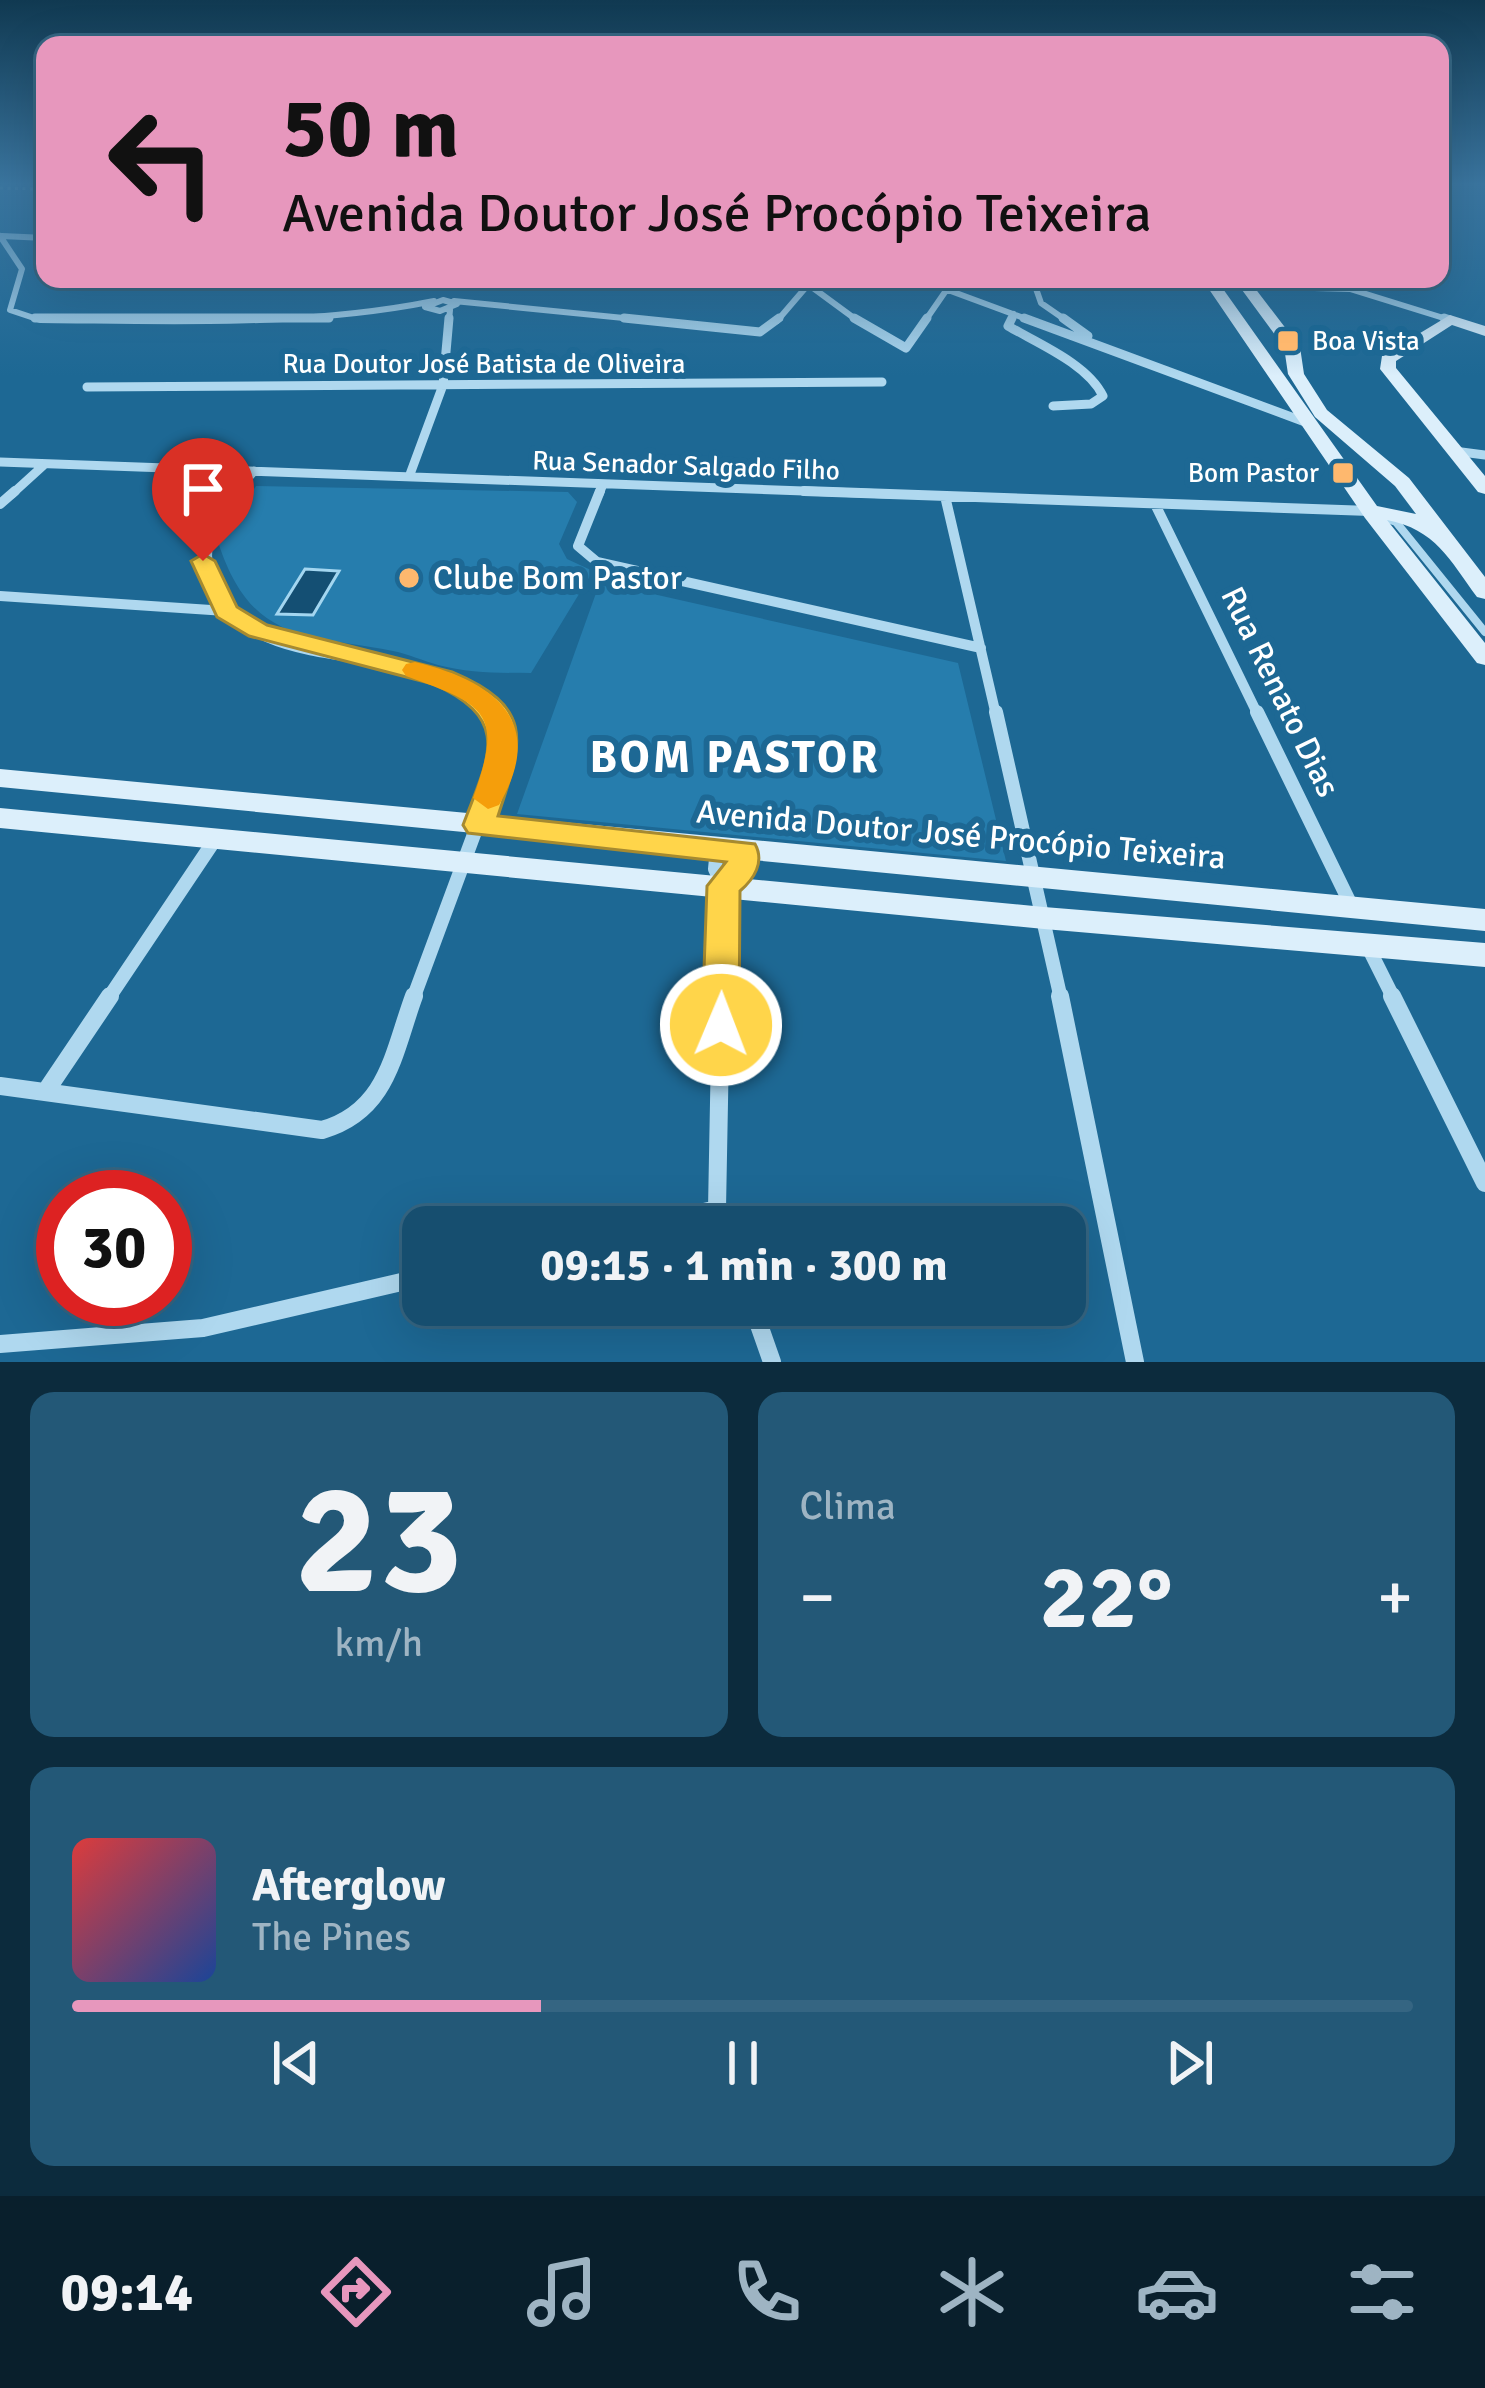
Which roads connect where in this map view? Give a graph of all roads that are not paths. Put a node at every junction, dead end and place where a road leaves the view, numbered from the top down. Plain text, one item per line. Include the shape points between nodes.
1 (8, 249) edge
2 (806, 288) edge
3 (818, 288) edge
4 (1036, 288) edge
5 (1215, 288) edge
6 (1248, 288) edge
7 (1335, 288) edge
8 (948, 290) joint
9 (454, 306) junction
10 (1014, 314) junction
11 (1450, 320) junction
12 (1485, 331) edge
13 (1250, 338) junction
14 (1286, 339) junction
15 (1106, 348) junction
16 (882, 382) dead end
17 (442, 385) junction
18 (87, 387) dead end
19 (1053, 406) dead end
20 (1283, 406) junction
21 (1305, 422) junction
22 (1454, 451) junction
23 (1485, 455) edge
24 (0, 462) edge
25 (46, 464) junction
26 (1378, 464) junction
27 (254, 471) junction
28 (409, 477) junction
29 (1402, 482) junction
30 (603, 484) junction
31 (1485, 488) edge
32 (945, 496) junction
33 (0, 504) edge
34 (1155, 504) junction
35 (1371, 513) junction
36 (1466, 568) junction
37 (1485, 592) edge
38 (0, 596) edge
39 (226, 611) junction
40 (1485, 632) edge
41 (981, 649) junction
42 (1485, 658) edge
43 (0, 778) edge
44 (61, 784) junction
45 (0, 818) edge
46 (30, 821) junction
47 (479, 825) junction
48 (216, 838) junction
49 (730, 851) junction
50 (466, 862) junction
51 (1035, 879) junction
52 (723, 886) junction
53 (1352, 908) junction
54 (1044, 918) junction
55 (1485, 920) edge
56 (1366, 944) junction
57 (1485, 955) edge
58 (0, 1086) edge
59 (46, 1091) junction
60 (1485, 1184) edge
61 (721, 1206) edge
62 (402, 1282) edge
63 (759, 1326) edge
64 (0, 1344) edge
65 (772, 1362) edge
66 (1135, 1362) edge

1 - 9 street via 22,269 10,310 40,320 291,321
2 - 9 street via 760,332
3 - 8 street via 906,348
4 - 15 street via 1041,303
5 - 13 main road
6 - 14 main road
7 - 11 street
8 - 10 street
9 - 17 street
10 - 15 street
10 - 19 street via 1007,326 1064,359 1103,396
11 - 12 main road
11 - 22 main road via 1388,359 1388,369
13 - 14 main road
13 - 20 main road
14 - 26 main road via 1308,396
15 - 20 street
16 - 17 street, Rua Doutor José Batista de Oliveira
17 - 18 street, Rua Doutor José Batista de Oliveira
17 - 28 street
20 - 21 main road
21 - 26 main road
21 - 35 main road
22 - 23 street
22 - 31 main road
24 - 25 street, Rua Senador Salgado Filho
25 - 27 street, Rua Senador Salgado Filho
25 - 33 street
26 - 29 main road
27 - 28 street, Rua Senador Salgado Filho
27 - 39 street via 205,541 203,561
28 - 30 street, Rua Senador Salgado Filho
29 - 35 main road via 1397,502
29 - 36 main road
30 - 32 street, Rua Senador Salgado Filho
30 - 41 street via 578,546 597,562
32 - 34 street, Rua Senador Salgado Filho
32 - 41 street
34 - 35 street, Rua Senador Salgado Filho
34 - 53 street, Rua Renato Dias
35 - 36 main road via 1428,525
35 - 40 lane via 1396,522
35 - 42 main road
36 - 37 main road
38 - 39 street
39 - 47 street via 298,645 468,689 498,716 506,748
41 - 51 street
43 - 44 main road, Avenida Doutor José Procópio Teixeira
44 - 46 main road
44 - 47 main road, Avenida Doutor José Procópio Teixeira
45 - 46 main road
46 - 48 main road
47 - 49 main road, Avenida Doutor José Procópio Teixeira
47 - 50 street
48 - 50 main road
48 - 59 street
49 - 51 main road, Avenida Doutor José Procópio Teixeira
49 - 52 street via 715,869
49 - 52 street via 740,872
50 - 52 main road
50 - 59 street via 378,1095 324,1131
51 - 53 main road, Avenida Doutor José Procópio Teixeira
51 - 54 street
52 - 54 main road
52 - 61 street
53 - 55 main road, Avenida Doutor José Procópio Teixeira
54 - 56 main road
54 - 66 street
56 - 57 main road
56 - 60 street
58 - 59 street
62 - 64 street via 203,1328
63 - 65 street

